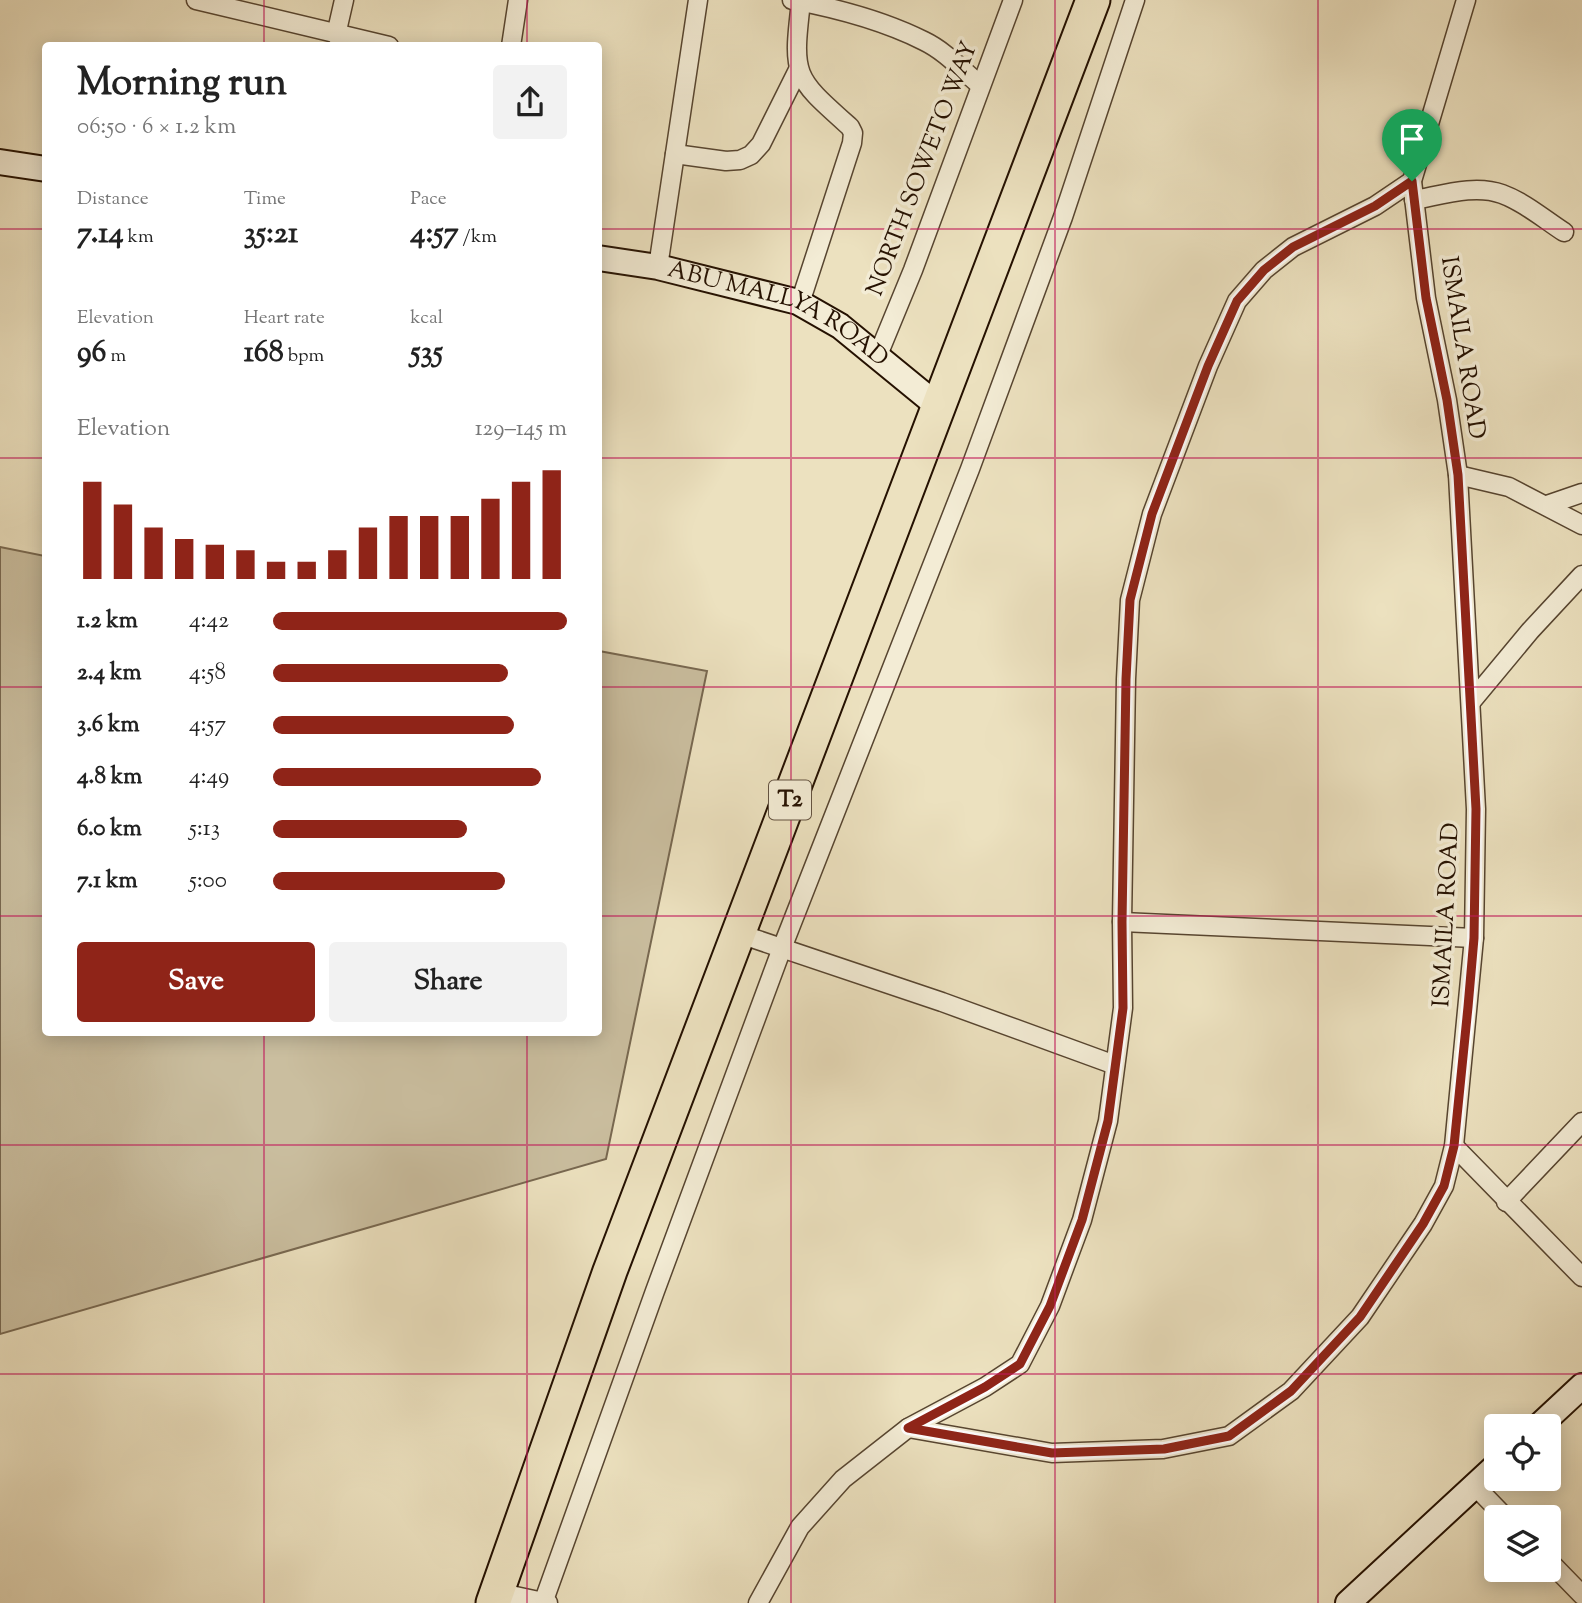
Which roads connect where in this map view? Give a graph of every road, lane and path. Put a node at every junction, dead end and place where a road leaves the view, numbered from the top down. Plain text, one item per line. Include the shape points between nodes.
1 (196, 0) edge
2 (344, 0) edge
3 (518, 0) edge
4 (698, 0) edge
5 (1013, 0) edge
6 (1093, 0) edge
7 (1135, 0) edge
8 (1466, 0) edge
9 (795, 1) edge
10 (842, 5) edge
11 (336, 35) junction
12 (370, 42) edge
13 (512, 42) edge
14 (798, 70) junction
15 (980, 85) junction
16 (675, 154) junction
17 (0, 162) edge
18 (42, 168) edge
19 (1412, 181) junction
20 (1415, 200) junction
21 (1563, 232) dead end
22 (602, 259) edge
23 (658, 267) junction
24 (800, 303) junction
25 (878, 355) junction
26 (939, 407) junction
27 (1458, 475) junction
28 (1582, 493) edge
29 (1546, 505) junction
30 (1582, 525) edge
31 (1582, 575) edge
32 (1471, 702) junction
33 (1122, 922) junction
34 (740, 934) junction
35 (1474, 938) junction
36 (782, 948) junction
37 (1115, 1065) junction
38 (1582, 1122) edge
39 (1454, 1146) junction
40 (1506, 1202) junction
41 (1582, 1277) edge
42 (1582, 1386) edge
43 (1552, 1414) edge
44 (908, 1428) junction
45 (1484, 1477) edge
46 (1475, 1486) junction
47 (1493, 1505) edge
48 (1561, 1574) edge
49 (1582, 1595) edge
50 (495, 1597) edge
51 (544, 1602) edge
52 (758, 1603) edge
53 (1348, 1603) edge

1 - 11 street
2 - 11 street
3 - 13 street
4 - 16 street
5 - 15 street, NORTH SOWETO WAY
6 - 26 highway, T2
7 - 36 street via 1063,216 975,456
8 - 19 street, ISMAILA ROAD
9 - 10 street
9 - 14 street
10 - 15 street via 925,41
11 - 12 street
14 - 16 street via 751,155 726,161
14 - 24 street via 809,89 853,134
15 - 25 street, NORTH SOWETO WAY via 914,270
16 - 23 street
17 - 18 main road
19 - 20 street, ISMAILA ROAD
19 - 33 street via 1375,206 1293,247 1264,270 1237,301 1208,366 1152,514 1130,600
20 - 21 street via 1493,191
20 - 27 street, ISMAILA ROAD via 1426,298
22 - 23 main road, ABU MALLYA ROAD
23 - 24 main road, ABU MALLYA ROAD
24 - 25 main road, ABU MALLYA ROAD
25 - 26 main road, ABU MALLYA ROAD
26 - 34 highway, T2
27 - 29 street via 1509,487
27 - 32 street, ISMAILA ROAD
28 - 29 street
29 - 30 street
31 - 32 street
32 - 35 street, ISMAILA ROAD via 1476,809
33 - 35 street
33 - 37 street via 1123,1008
34 - 36 street
34 - 50 highway, T2 via 610,1271
35 - 39 street, ISMAILA ROAD
36 - 37 street
36 - 51 street
37 - 44 street via 1108,1121 1082,1220 1050,1306 1020,1364
38 - 40 street
39 - 40 street
39 - 44 street, ISMAILA ROAD via 1444,1186 1360,1317 1291,1391 1229,1436 1164,1449 1052,1453
40 - 41 street
42 - 43 main road
44 - 52 street via 843,1479 800,1527
45 - 46 main road
46 - 47 street
46 - 53 main road
48 - 49 street
50 - 51 street

